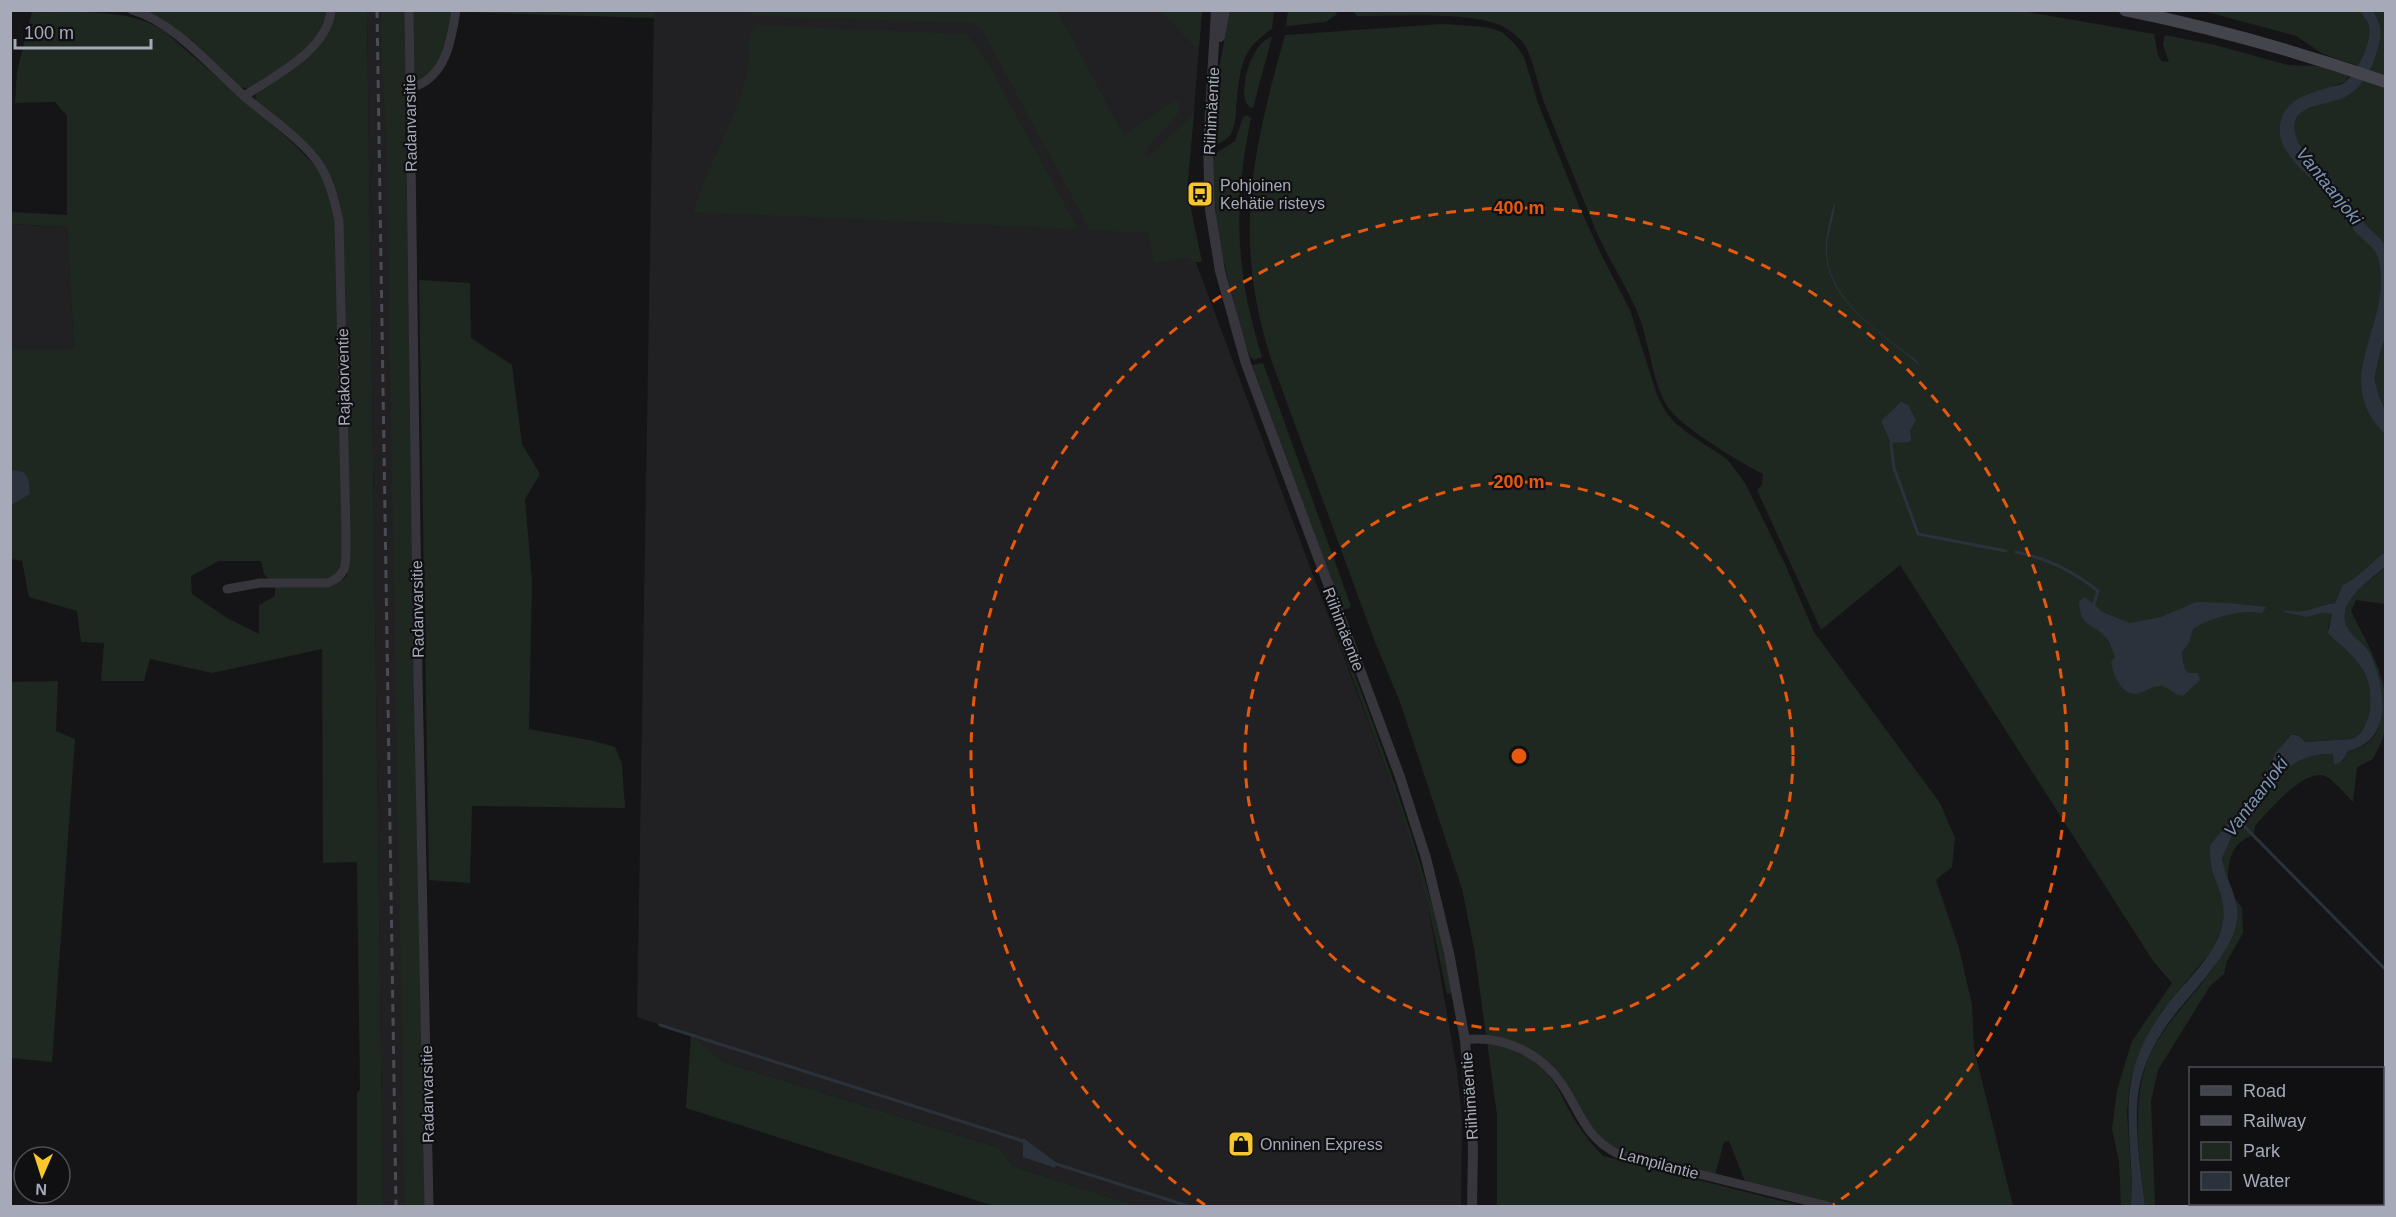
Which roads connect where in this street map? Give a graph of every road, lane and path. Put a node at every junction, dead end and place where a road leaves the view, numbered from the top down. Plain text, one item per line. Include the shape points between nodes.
1 (132, 10) edge
2 (332, 10) edge
3 (409, 10) edge
4 (456, 10) edge
5 (1216, 10) edge
6 (1225, 10) edge
7 (2125, 10) edge
8 (1215, 54) junction
9 (2385, 82) edge
10 (410, 88) junction
11 (244, 96) junction
12 (227, 589) dead end
13 (1465, 1040) junction
14 (429, 1206) edge
15 (1472, 1206) edge
16 (1828, 1206) edge

1 - 11 street, Rajakorventie via 150,16 174,33
2 - 11 street via 318,42
3 - 10 street, Radanvarsitie
4 - 10 street via 440,68 422,85
5 - 8 street, Riihimäentie
6 - 8 street, Riihimäentie
7 - 9 main road via 2230,33
8 - 13 street, Riihimäentie via 1208,169 1220,271 1246,364 1400,777 1426,858
10 - 14 street, Radanvarsitie
11 - 12 street, Rajakorventie via 321,166 334,198 339,221 346,536 344,570 335,580 247,584
13 - 15 street, Riihimäentie via 1473,1148
13 - 16 street, Lampilantie via 1494,1040 1544,1063 1561,1083 1594,1138 1618,1154

